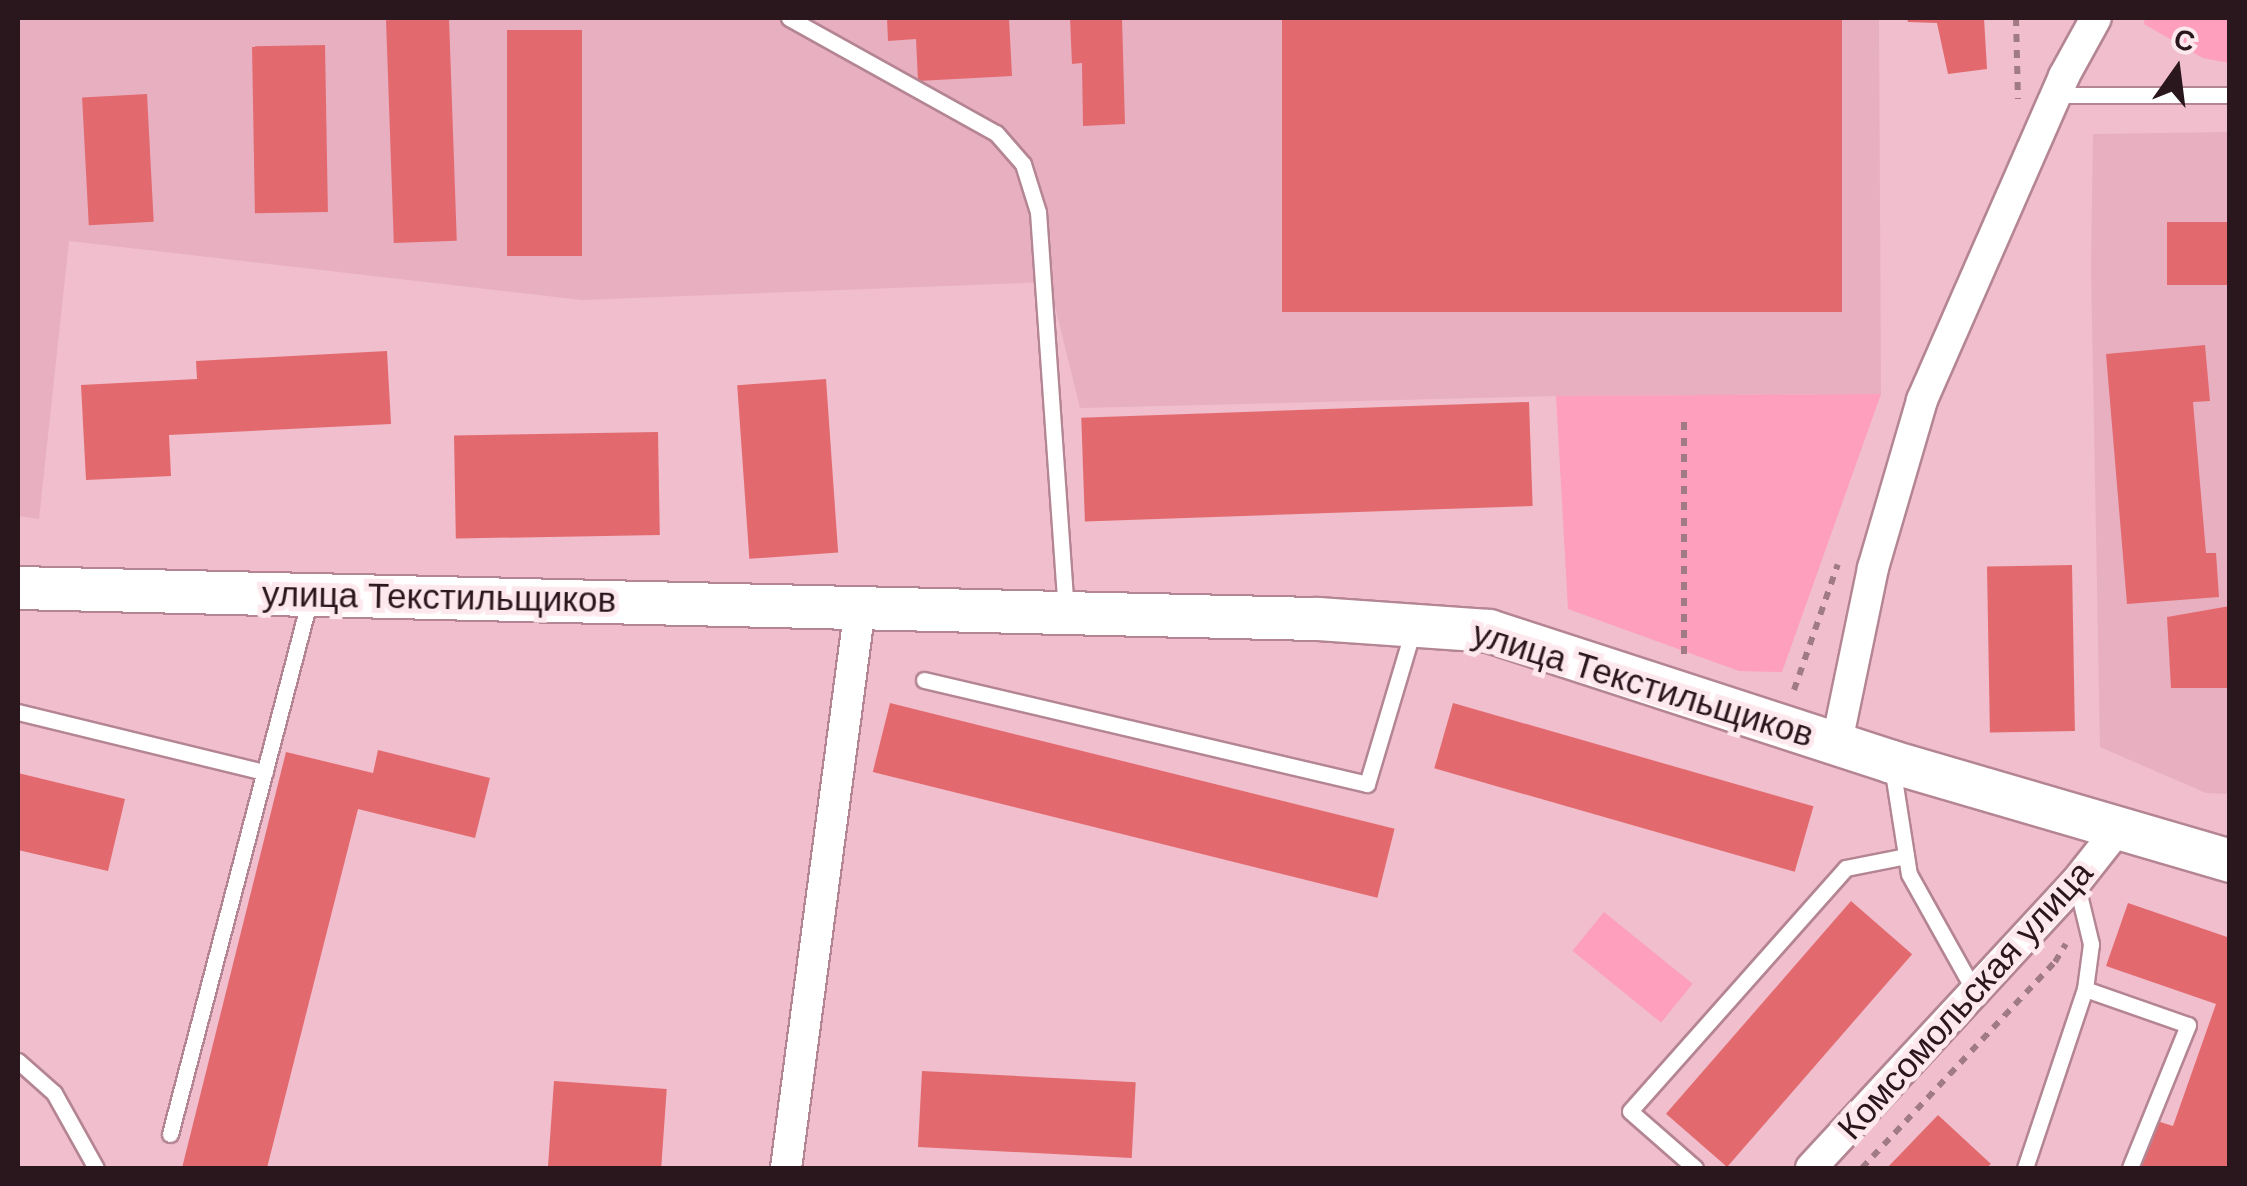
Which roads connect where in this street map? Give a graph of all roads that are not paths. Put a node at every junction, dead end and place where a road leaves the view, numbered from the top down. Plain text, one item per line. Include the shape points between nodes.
1 (789, 18) edge
2 (2096, 18) edge
3 (2056, 95) junction
4 (2230, 95) edge
5 (18, 588) edge
6 (312, 594) junction
7 (860, 607) junction
8 (1066, 614) junction
9 (1414, 626) junction
10 (924, 680) dead end
11 (18, 712) edge
12 (1837, 742) junction
13 (1892, 762) junction
14 (265, 772) junction
15 (2117, 830) junction
16 (1906, 856) junction
17 (2230, 861) edge
18 (2076, 882) junction
19 (2085, 989) junction
20 (1975, 992) junction
21 (18, 1062) edge
22 (170, 1134) dead end
23 (96, 1168) edge
24 (786, 1168) edge
25 (1695, 1168) edge
26 (1812, 1168) edge
27 (2026, 1168) edge
28 (2130, 1168) edge

1 - 8 lane via 996,132 1023,164 1038,212
2 - 3 street
3 - 4 lane
3 - 12 street via 1922,400 1873,568
5 - 6 street, улица Текстильщиков
6 - 7 street, улица Текстильщиков
6 - 14 lane
7 - 8 street, улица Текстильщиков
7 - 24 street
8 - 9 street, улица Текстильщиков
9 - 10 lane via 1367,784
9 - 12 street, улица Текстильщиков via 1490,631
11 - 14 lane
12 - 13 street, улица Текстильщиков
13 - 15 street, улица Текстильщиков
13 - 16 lane
14 - 22 lane
15 - 17 street, улица Текстильщиков
15 - 18 street, Комсомольская улица
16 - 20 lane via 1909,874
16 - 25 lane via 1846,868 1630,1111
18 - 19 lane via 2091,944
18 - 20 street, Комсомольская улица
19 - 27 lane
19 - 28 lane via 2188,1025
20 - 26 street, Комсомольская улица
21 - 23 lane via 54,1093

